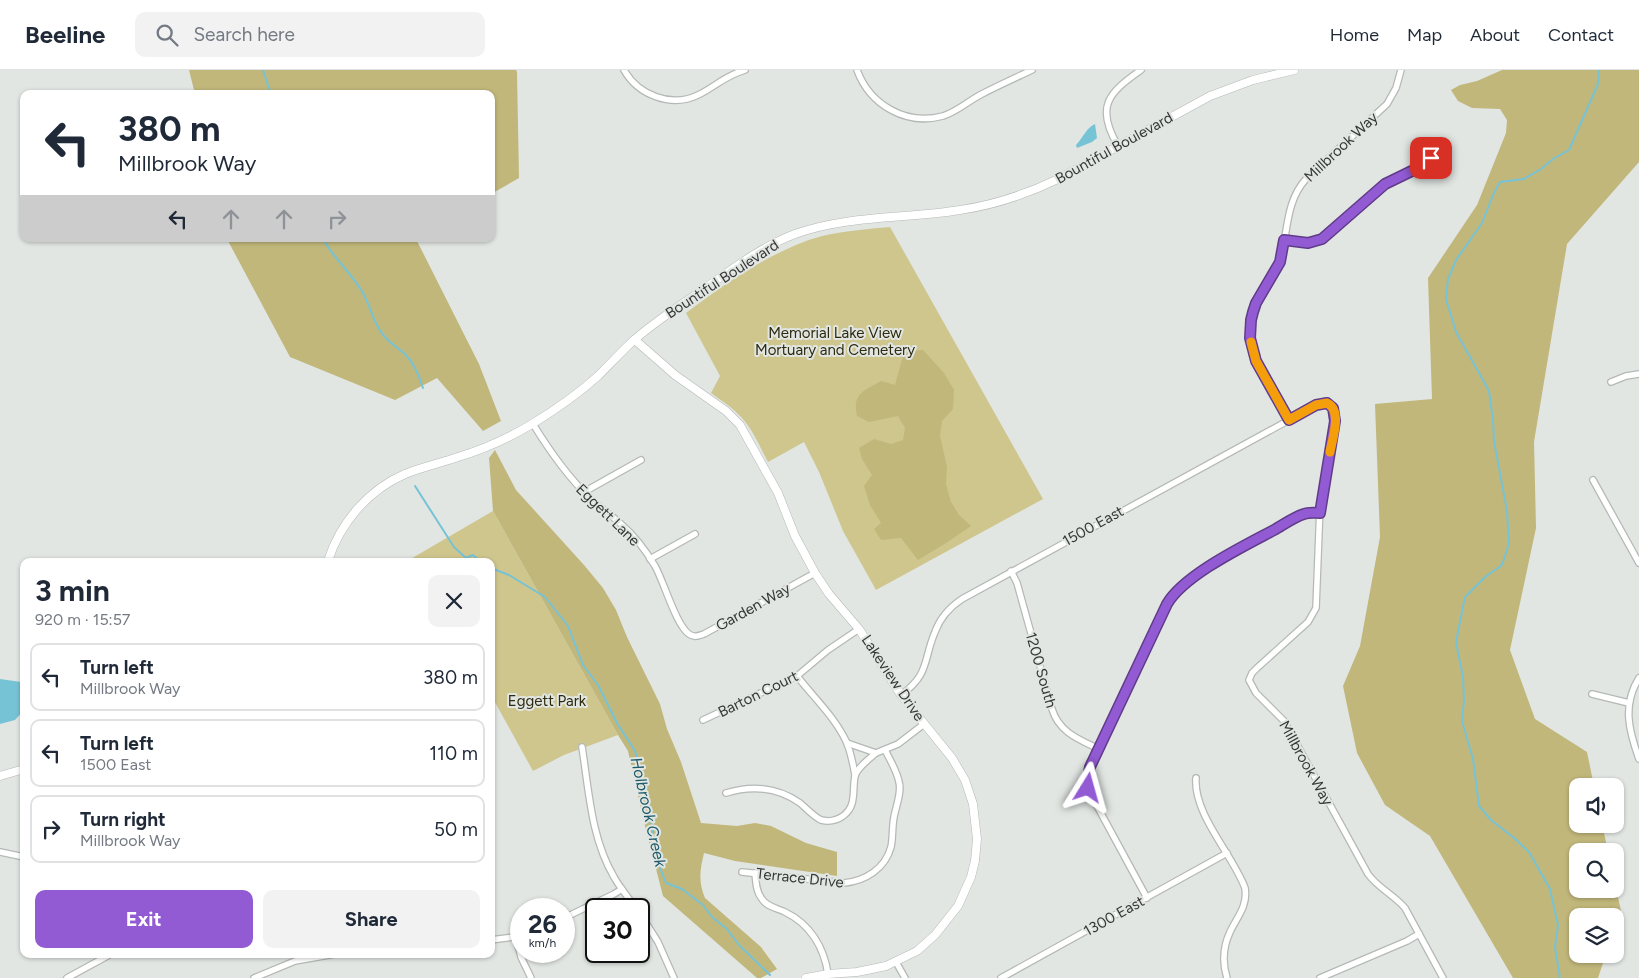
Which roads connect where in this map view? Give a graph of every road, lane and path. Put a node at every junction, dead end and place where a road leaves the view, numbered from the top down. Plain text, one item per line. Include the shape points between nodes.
1 (624, 70) edge
2 (745, 70) edge
3 (857, 70) edge
4 (1032, 70) edge
5 (1141, 70) edge
6 (1294, 70) edge
7 (1401, 70) edge
8 (1118, 146) junction
9 (1435, 152) dead end
10 (1284, 240) junction
11 (635, 340) junction
12 (1639, 374) edge
13 (1610, 382) dead end
14 (1330, 404) joint
15 (1289, 420) junction
16 (533, 424) junction
17 (641, 460) dead end
18 (1593, 480) dead end
19 (584, 492) junction
20 (1320, 513) junction
21 (695, 534) dead end
22 (329, 558) edge
23 (650, 558) junction
24 (1639, 563) edge
25 (1011, 571) junction
26 (815, 573) junction
27 (860, 629) junction
28 (691, 636) joint
29 (797, 676) junction
30 (1639, 678) edge
31 (1592, 694) dead end
32 (902, 695) junction
33 (1629, 702) junction
34 (703, 720) dead end
35 (924, 724) junction
36 (847, 743) junction
37 (582, 747) dead end
38 (1099, 749) junction
39 (885, 750) junction
40 (876, 753) junction
41 (1639, 759) edge
42 (20, 770) edge
43 (855, 775) junction
44 (0, 776) edge
45 (1196, 778) dead end
46 (726, 793) dead end
47 (0, 852) edge
48 (1227, 853) junction
49 (20, 856) edge
50 (742, 872) dead end
51 (755, 873) junction
52 (622, 889) junction
53 (628, 898) edge
54 (1147, 898) junction
55 (575, 913) edge
56 (650, 930) edge
57 (1419, 934) junction
58 (510, 938) edge
59 (495, 940) edge
60 (104, 958) edge
61 (312, 958) edge
62 (896, 962) junction
63 (524, 963) edge
64 (828, 974) junction
65 (67, 978) edge
66 (254, 978) edge
67 (531, 978) edge
68 (674, 978) edge
69 (806, 978) edge
70 (905, 978) edge
71 (1001, 978) edge
72 (1226, 978) edge
73 (1320, 978) edge
74 (1443, 978) edge

1 - 2 street via 650,94 678,100 700,94 728,76
3 - 4 street via 867,90 881,104 899,114 923,119 953,112
5 - 8 street via 1118,86 1109,103 1107,124
6 - 8 main road, Bountiful Boulevard via 1221,92
7 - 10 street, Millbrook Way via 1388,104 1297,191 1289,210
8 - 11 main road, Bountiful Boulevard via 1045,185 996,203 944,212 846,221 792,236 741,263 661,318
9 - 10 street via 1426,163 1385,184 1322,239 1308,243
10 - 15 street, Millbrook Way via 1280,262 1256,303 1250,338 1256,361
11 - 16 main road, Bountiful Boulevard via 581,390
11 - 26 main road, Lakeview Drive via 740,425 778,494
12 - 13 street
14 - 15 street, 1500 East via 1319,404
14 - 20 street, Millbrook Way via 1335,421
15 - 25 street, 1500 East
16 - 19 street, Eggett Lane
16 - 22 main road, Bountiful Boulevard via 480,450 404,474 380,489 343,527
17 - 19 street
18 - 24 street
19 - 23 street, Eggett Lane via 628,530
20 - 38 street via 1304,514 1237,550 1214,563 1174,594
20 - 57 street, Millbrook Way via 1315,612 1252,673 1249,680 1284,721 1368,874 1376,885 1402,904
21 - 23 street
23 - 28 street, Eggett Lane via 678,618
25 - 32 street, 1500 East via 969,594 948,610 935,632 922,672
25 - 38 street, 1200 South via 1056,720 1068,733
26 - 27 main road, Lakeview Drive
26 - 28 street, Garden Way via 704,634
27 - 29 street, Barton Court
27 - 32 main road, Lakeview Drive
29 - 34 street, Barton Court
29 - 36 street via 830,715
30 - 33 street
31 - 33 street
32 - 35 main road, Lakeview Drive
33 - 41 street via 1629,728
35 - 39 street
35 - 62 main road, Lakeview Drive via 952,758 968,788 976,821 976,854 962,900 951,917 926,943
36 - 40 street
36 - 43 street
37 - 52 street via 596,833
38 - 54 street via 1088,772 1090,794
39 - 40 street
39 - 51 street, Terrace Drive via 900,786 890,848 876,870 859,881 844,883
40 - 43 street
42 - 44 main road
43 - 46 street via 850,808 841,818 826,822 783,793 749,788
45 - 48 street via 1200,807
47 - 49 street
48 - 54 street, 1300 East
48 - 72 street via 1246,894 1244,907 1225,945
50 - 51 street, Terrace Drive
51 - 64 street via 763,901 801,922 816,939
52 - 53 street
52 - 55 street
54 - 71 street, 1300 East
56 - 68 street
57 - 73 street
57 - 74 street, Millbrook Way
58 - 59 street
60 - 65 street
61 - 66 street via 295,961
62 - 64 main road, Lakeview Drive via 866,971
62 - 70 street
63 - 67 street
64 - 69 main road, Lakeview Drive

